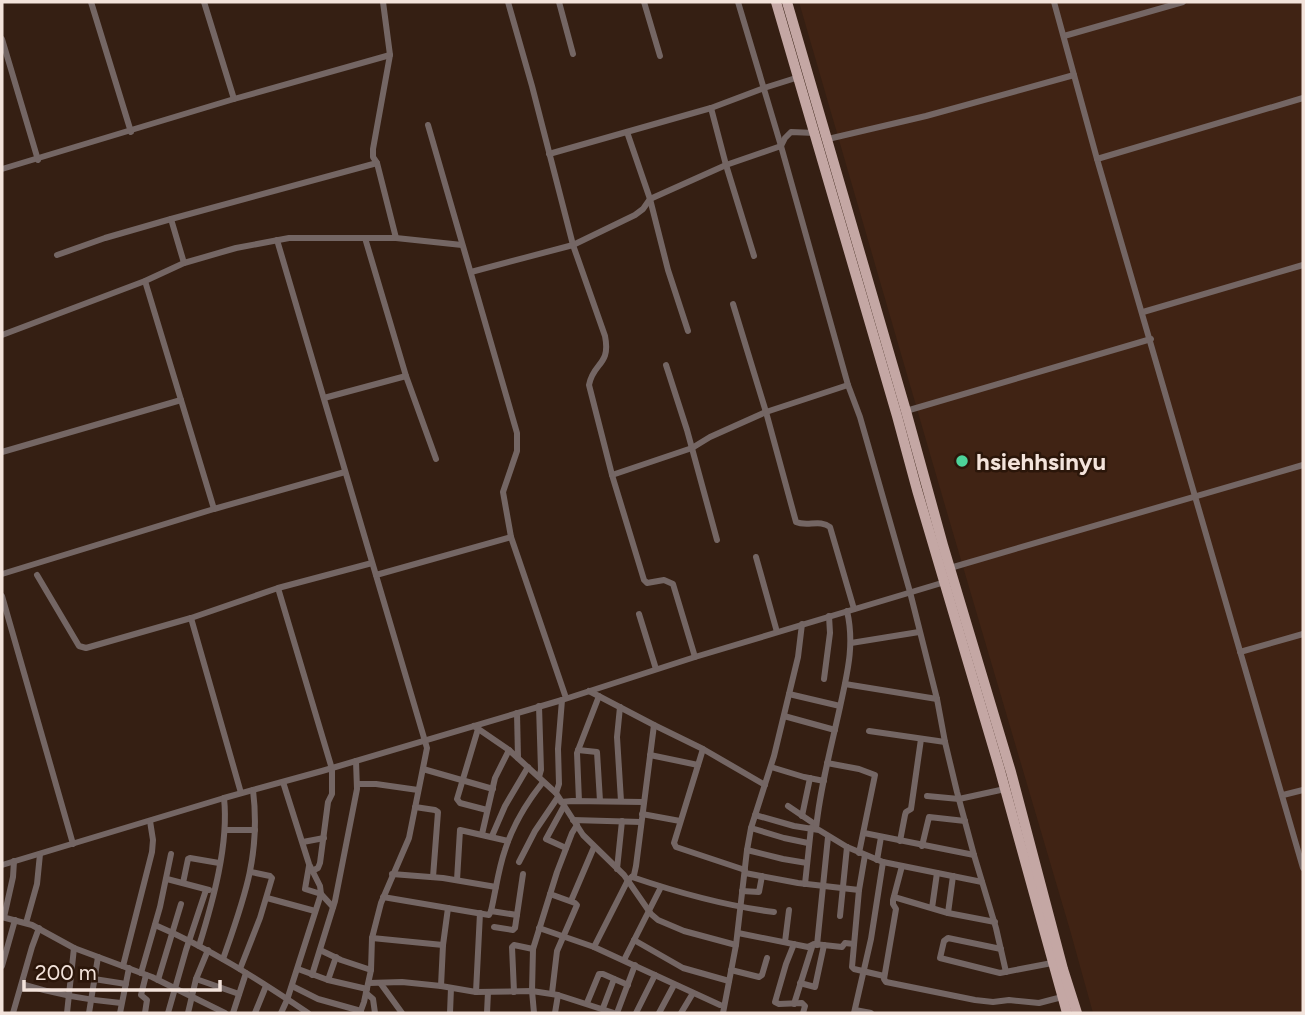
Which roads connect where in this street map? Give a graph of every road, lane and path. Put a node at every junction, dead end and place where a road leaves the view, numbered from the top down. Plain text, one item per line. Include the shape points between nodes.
1 (92, 2) edge
2 (204, 2) edge
3 (383, 2) edge
4 (508, 2) edge
5 (559, 2) edge
6 (645, 2) edge
7 (738, 2) edge
8 (776, 2) edge
9 (787, 2) edge
10 (1054, 2) edge
11 (1182, 2) edge
12 (1064, 36) junction
13 (2, 39) edge
14 (573, 54) dead end
15 (390, 55) junction
16 (660, 56) dead end
17 (1074, 75) junction
18 (799, 77) junction
19 (764, 88) junction
20 (1303, 98) edge
21 (234, 99) junction
22 (711, 108) junction
23 (428, 125) dead end
24 (131, 132) junction
25 (627, 132) junction
26 (823, 134) junction
27 (781, 146) junction
28 (549, 154) junction
29 (1097, 159) junction
30 (38, 160) junction
31 (377, 163) junction
32 (726, 165) junction
33 (2, 169) edge
34 (650, 199) junction
35 (171, 219) junction
36 (365, 238) junction
37 (396, 238) junction
38 (277, 240) junction
39 (462, 244) junction
40 (573, 245) junction
41 (57, 255) dead end
42 (754, 256) dead end
43 (184, 263) junction
44 (1303, 265) edge
45 (471, 272) junction
46 (145, 281) junction
47 (733, 304) dead end
48 (1143, 312) junction
49 (688, 331) dead end
50 (2, 335) edge
51 (1151, 339) junction
52 (666, 365) dead end
53 (407, 376) junction
54 (848, 385) junction
55 (324, 398) junction
56 (181, 400) junction
57 (906, 411) junction
58 (766, 412) junction
59 (692, 448) junction
60 (2, 452) edge
61 (436, 459) dead end
62 (1303, 465) edge
63 (345, 472) junction
64 (612, 475) junction
65 (1195, 497) junction
66 (214, 509) junction
67 (511, 537) junction
68 (717, 540) dead end
69 (756, 557) dead end
70 (372, 563) junction
71 (950, 568) junction
72 (2, 574) edge
73 (37, 575) dead end
74 (376, 575) junction
75 (948, 581) junction
76 (278, 589) junction
77 (910, 592) junction
78 (2, 596) edge
79 (850, 610) junction
80 (639, 614) dead end
81 (829, 617) junction
82 (191, 618) junction
83 (802, 624) junction
84 (777, 632) junction
85 (919, 632) junction
86 (1303, 634) edge
87 (851, 643) junction
88 (1240, 652) junction
89 (695, 657) junction
90 (656, 669) junction
91 (824, 680) dead end
92 (845, 684) junction
93 (589, 691) junction
94 (789, 694) junction
95 (599, 696) junction
96 (564, 699) junction
97 (937, 699) junction
98 (539, 706) junction
99 (840, 706) junction
100 (620, 707) junction
101 (517, 713) junction
102 (784, 716) junction
103 (654, 726) junction
104 (476, 727) junction
105 (835, 730) junction
106 (869, 731) dead end
107 (921, 739) junction
108 (425, 740) junction
109 (945, 742) junction
110 (703, 749) junction
111 (509, 750) junction
112 (578, 750) junction
113 (650, 755) junction
114 (519, 758) junction
115 (356, 761) junction
116 (827, 763) junction
117 (698, 765) junction
118 (528, 767) junction
119 (771, 767) junction
120 (332, 769) junction
121 (423, 769) junction
122 (810, 778) junction
123 (541, 779) junction
124 (463, 780) junction
125 (824, 781) junction
126 (283, 782) junction
127 (357, 784) junction
128 (765, 785) junction
129 (493, 789) junction
130 (1005, 789) junction
131 (253, 790) junction
132 (418, 790) junction
133 (1303, 790) edge
134 (241, 793) junction
135 (1283, 795) junction
136 (927, 796) dead end
137 (223, 798) junction
138 (560, 799) junction
139 (959, 799) junction
140 (579, 801) junction
141 (600, 801) junction
142 (621, 801) junction
143 (643, 802) junction
144 (788, 806) dead end
145 (415, 807) junction
146 (487, 810) junction
147 (755, 815) junction
148 (802, 816) junction
149 (641, 818) junction
150 (150, 821) junction
151 (622, 821) junction
152 (680, 821) junction
153 (965, 821) junction
154 (575, 823) junction
155 (814, 827) junction
156 (751, 828) junction
157 (225, 830) junction
158 (255, 830) junction
159 (864, 833) junction
160 (482, 834) junction
161 (492, 836) junction
162 (828, 837) junction
163 (881, 837) junction
164 (324, 838) junction
165 (508, 841) junction
166 (900, 841) junction
167 (303, 842) junction
168 (808, 843) junction
169 (73, 844) junction
170 (922, 846) junction
171 (594, 847) junction
172 (847, 847) junction
173 (566, 848) junction
174 (747, 850) junction
175 (40, 854) junction
176 (171, 854) dead end
177 (862, 854) junction
178 (974, 855) junction
179 (880, 861) junction
180 (14, 862) junction
181 (519, 862) dead end
182 (219, 863) junction
183 (807, 863) junction
184 (309, 864) junction
185 (2, 865) edge
186 (902, 866) junction
187 (1303, 868) edge
188 (617, 869) junction
189 (312, 871) junction
190 (745, 871) junction
191 (251, 872) junction
192 (937, 873) junction
193 (392, 874) junction
194 (523, 874) dead end
195 (762, 876) junction
196 (954, 876) junction
197 (433, 877) junction
198 (167, 879) junction
199 (630, 879) junction
200 (457, 880) junction
201 (982, 882) junction
202 (183, 883) junction
203 (805, 884) junction
204 (496, 887) junction
205 (662, 887) junction
206 (824, 887) junction
207 (842, 888) junction
208 (206, 890) junction
209 (859, 890) junction
210 (742, 891) junction
211 (214, 892) junction
212 (321, 894) junction
213 (550, 894) junction
214 (383, 897) junction
215 (894, 897) junction
216 (267, 898) junction
217 (571, 901) junction
218 (181, 904) dead end
219 (333, 907) junction
220 (448, 908) junction
221 (740, 908) junction
222 (932, 908) junction
223 (789, 910) dead end
224 (315, 911) junction
225 (491, 911) junction
226 (649, 911) junction
227 (774, 912) dead end
228 (948, 913) junction
229 (480, 914) junction
230 (517, 915) junction
231 (840, 916) dead end
232 (3, 917) edge
233 (15, 920) junction
234 (995, 922) junction
235 (26, 923) junction
236 (155, 925) junction
237 (494, 927) dead end
238 (39, 928) junction
239 (539, 928) junction
240 (172, 932) junction
241 (738, 933) junction
242 (563, 937) junction
243 (372, 938) junction
244 (189, 940) junction
245 (634, 940) junction
246 (785, 942) junction
247 (794, 944) junction
248 (854, 944) junction
249 (443, 945) junction
250 (736, 945) junction
251 (199, 946) junction
252 (818, 946) junction
253 (594, 947) junction
254 (74, 948) junction
255 (534, 948) junction
256 (1001, 948) junction
257 (208, 950) junction
258 (320, 950) junction
259 (98, 957) junction
260 (336, 957) junction
261 (767, 958) dead end
262 (223, 959) junction
263 (624, 960) junction
264 (1052, 963) junction
265 (635, 965) junction
266 (2, 966) edge
267 (126, 967) junction
268 (298, 969) junction
269 (371, 970) junction
270 (731, 970) junction
271 (243, 971) junction
272 (865, 972) junction
273 (1006, 972) junction
274 (144, 974) junction
275 (312, 975) junction
276 (655, 975) junction
277 (884, 976) junction
278 (94, 979) junction
279 (196, 979) junction
280 (614, 979) junction
281 (158, 980) junction
282 (328, 980) junction
283 (729, 981) junction
284 (800, 983) junction
285 (22, 984) junction
286 (126, 984) junction
287 (381, 984) junction
288 (628, 985) junction
289 (674, 985) junction
290 (266, 986) junction
291 (292, 986) junction
292 (441, 986) junction
293 (368, 988) junction
294 (451, 988) junction
295 (175, 990) junction
296 (532, 991) junction
297 (476, 992) junction
298 (488, 992) junction
299 (514, 992) junction
300 (693, 993) junction
301 (239, 994) junction
302 (555, 994) junction
303 (69, 996) junction
304 (1062, 997) junction
305 (192, 998) junction
306 (91, 1000) junction
307 (287, 1000) junction
308 (121, 1003) junction
309 (722, 1003) junction
310 (590, 1004) junction
311 (794, 1004) junction
312 (603, 1009) junction
313 (214, 1011) edge
314 (360, 1012) edge
315 (855, 1012) edge
316 (13, 1013) edge
317 (67, 1013) edge
318 (89, 1013) edge
319 (120, 1013) edge
320 (145, 1013) edge
321 (169, 1013) edge
322 (188, 1013) edge
323 (225, 1013) edge
324 (233, 1013) edge
325 (255, 1013) edge
326 (281, 1013) edge
327 (306, 1013) edge
328 (375, 1013) edge
329 (402, 1013) edge
330 (450, 1013) edge
331 (487, 1013) edge
332 (534, 1013) edge
333 (555, 1013) edge
334 (590, 1013) edge
335 (616, 1013) edge
336 (636, 1013) edge
337 (659, 1013) edge
338 (681, 1013) edge
339 (714, 1013) edge
340 (723, 1013) edge
341 (803, 1013) edge
342 (871, 1013) edge
343 (1067, 1013) edge
344 (1077, 1013) edge

1 - 24 street
2 - 21 street
3 - 15 street
4 - 28 street
5 - 14 street
6 - 16 street
7 - 19 street
8 - 18 main road
9 - 26 main road
10 - 12 street
11 - 12 street
12 - 17 street
13 - 30 street
15 - 21 street
15 - 31 street via 373,149
17 - 26 street via 926,116
17 - 29 street
18 - 19 street
18 - 26 main road
19 - 22 street
19 - 27 street
20 - 29 street
21 - 24 street
22 - 25 street
22 - 32 street
23 - 39 street
24 - 30 street
25 - 28 street
25 - 34 street
26 - 27 street via 791,132
26 - 57 main road
26 - 75 main road
27 - 32 street
27 - 54 street
28 - 40 street
29 - 48 street
30 - 33 street
31 - 35 street
31 - 37 street
32 - 34 street
32 - 42 street
34 - 40 street via 635,215
34 - 49 street
35 - 41 street
35 - 43 street
36 - 37 street
36 - 38 street
36 - 53 street
37 - 39 street
38 - 43 street
38 - 55 street
39 - 45 street
40 - 45 street
40 - 64 street via 607,347 589,385
43 - 46 street
44 - 48 street
45 - 67 street via 519,442 503,492
46 - 50 street
46 - 56 street
47 - 58 street
48 - 51 street
51 - 57 street
51 - 65 street
52 - 59 street
53 - 55 street
53 - 61 street
54 - 58 street
54 - 77 street
55 - 63 street
56 - 60 street
56 - 66 street
57 - 71 main road
58 - 59 street
58 - 79 street via 796,522 823,522 830,527
59 - 64 street
59 - 68 street
62 - 65 street
63 - 66 street
63 - 70 street
64 - 89 street via 644,580 673,584
65 - 71 street
65 - 88 street
66 - 72 street
67 - 74 street
67 - 96 street
69 - 84 street
70 - 74 street
70 - 76 street
71 - 75 main road
73 - 82 street via 82,647
74 - 108 street
75 - 77 street
75 - 130 main road
75 - 344 main road via 1011,772
76 - 82 street
76 - 120 street
77 - 79 street
77 - 85 street
78 - 169 street
79 - 81 street
79 - 87 street
80 - 90 street
81 - 83 street
81 - 91 street
82 - 134 street
83 - 84 street
83 - 94 street
84 - 89 street
85 - 87 street
85 - 97 street
86 - 88 street
87 - 92 street
88 - 135 street
89 - 90 street
90 - 93 street
92 - 97 street
92 - 99 street
93 - 95 street
93 - 96 street
94 - 99 street
94 - 102 street
95 - 100 street
95 - 112 street
96 - 98 street
96 - 138 street via 558,749
97 - 109 street
98 - 101 street
98 - 123 street
99 - 105 street
100 - 103 street
100 - 142 street
101 - 104 street
101 - 114 street
102 - 105 street
102 - 119 street
103 - 110 street
103 - 113 street
104 - 108 street
104 - 111 street
104 - 124 street
105 - 116 street
106 - 107 street
107 - 109 street
107 - 166 street via 911,809 906,812
108 - 115 street
108 - 121 street
109 - 139 street
110 - 117 street
110 - 128 street
111 - 114 street
111 - 129 street
112 - 140 street
112 - 141 street via 597,752
113 - 117 street
113 - 143 street
114 - 118 street
115 - 120 street
115 - 127 street
116 - 125 street
116 - 159 street via 875,775
117 - 152 street
118 - 123 street
118 - 161 street
119 - 122 street
119 - 128 street
120 - 126 street
120 - 164 street
121 - 124 street
121 - 132 street
122 - 125 street
122 - 148 street
123 - 138 street
123 - 165 street
124 - 129 street
124 - 146 street via 458,802
125 - 155 street
126 - 131 street
126 - 167 street
127 - 132 street
127 - 219 street
128 - 147 street
129 - 146 street
130 - 139 street
130 - 264 main road
131 - 134 street
131 - 158 street
132 - 145 street
133 - 135 street
134 - 137 street
135 - 187 street
136 - 139 street
137 - 150 street
137 - 157 street
138 - 140 street
138 - 154 street
138 - 173 street via 546,839
138 - 181 street
139 - 153 street
140 - 141 street
141 - 142 street
142 - 143 street
143 - 149 street
144 - 148 street
145 - 193 street via 409,838
145 - 197 street via 438,812
146 - 160 street
147 - 155 street
147 - 156 street
148 - 155 street
149 - 151 street
149 - 152 street
149 - 199 street via 638,858
150 - 169 street
150 - 267 street via 152,852
151 - 154 street
151 - 188 street
152 - 190 street via 676,847
153 - 170 street via 929,817
153 - 178 street
154 - 171 street
154 - 173 street
155 - 162 street
155 - 168 street
156 - 168 street
156 - 174 street
157 - 158 street
157 - 182 street
158 - 191 street
159 - 163 street
159 - 177 street
160 - 161 street
160 - 200 street via 460,830
161 - 165 street
162 - 172 street
162 - 206 street
163 - 166 street
163 - 179 street
164 - 167 street
164 - 189 street via 320,866
165 - 204 street
166 - 170 street
167 - 184 street
168 - 183 street
169 - 175 street
170 - 178 street
171 - 188 street
171 - 217 street
172 - 177 street
172 - 207 street
173 - 213 street
174 - 183 street
174 - 190 street
175 - 180 street
175 - 235 street
176 - 198 street
177 - 179 street
177 - 209 street
178 - 201 street
179 - 186 street
179 - 272 street
180 - 185 street
180 - 232 street
182 - 202 street via 188,859
182 - 211 street
183 - 203 street
184 - 189 street
184 - 212 street via 305,889
186 - 192 street
186 - 215 street
188 - 199 street
189 - 212 street
190 - 195 street
190 - 210 street
191 - 216 street via 272,877
191 - 262 street
192 - 196 street
192 - 222 street
193 - 197 street
193 - 214 street
194 - 230 street
195 - 203 street
195 - 210 street via 760,892
196 - 201 street
196 - 228 street
197 - 200 street
198 - 202 street
198 - 236 street
199 - 205 street
199 - 226 street
199 - 253 street
200 - 204 street
201 - 234 street
202 - 208 street
203 - 206 street
204 - 225 street
205 - 221 street
205 - 226 street
206 - 207 street
206 - 252 street
207 - 209 street
207 - 231 street
208 - 211 street
208 - 244 street
209 - 248 street
210 - 221 street
211 - 251 street
212 - 219 street
212 - 224 street
213 - 217 street
213 - 239 street
214 - 220 street
214 - 243 street
215 - 222 street
215 - 277 street
216 - 224 street
216 - 271 street
217 - 242 street via 577,905
218 - 240 street
219 - 258 street
220 - 229 street
220 - 249 street
221 - 227 street
221 - 241 street
222 - 228 street
223 - 246 street
224 - 268 street
225 - 229 street
225 - 230 street
226 - 245 street
226 - 250 street via 664,924
228 - 234 street
229 - 297 street
230 - 237 street via 514,929
232 - 233 street
233 - 235 street
233 - 266 street
234 - 256 street
235 - 238 street
236 - 240 street
236 - 274 street
238 - 254 street
238 - 285 street
239 - 242 street
239 - 255 street
240 - 244 street
240 - 281 street
241 - 246 street
241 - 250 street
242 - 253 street
242 - 302 street via 557,951
243 - 249 street
243 - 269 street
244 - 251 street
244 - 295 street
245 - 263 street
245 - 283 street via 683,968
246 - 247 street
247 - 252 street
247 - 311 street via 775,1002
248 - 252 street
248 - 272 street via 852,967
249 - 292 street
250 - 270 street
251 - 257 street
252 - 284 street
252 - 284 street via 815,987
253 - 263 street
254 - 259 street
254 - 303 street
255 - 296 street
255 - 299 street via 512,947
256 - 273 street
256 - 273 street via 948,938 940,958
257 - 262 street
257 - 279 street
258 - 260 street
258 - 275 street
259 - 267 street
259 - 278 street
260 - 269 street
260 - 282 street
261 - 270 street via 759,976
262 - 271 street
263 - 265 street
264 - 273 street
264 - 304 main road
265 - 276 street
265 - 288 street
267 - 274 street
267 - 286 street
268 - 275 street
268 - 291 street
269 - 293 street
270 - 283 street
271 - 290 street
271 - 301 street
272 - 277 street
272 - 315 street
274 - 281 street
274 - 320 street via 141,995 147,1000
275 - 282 street
276 - 289 street
276 - 336 street
277 - 304 street via 886,982 975,1000 1039,1003
278 - 286 street
278 - 306 street
279 - 301 street
279 - 305 street
280 - 288 street
280 - 310 street via 599,974
280 - 312 street
281 - 295 street
282 - 293 street
283 - 309 street
284 - 311 street
285 - 303 street
285 - 316 street
286 - 308 street
287 - 292 street
287 - 293 street
287 - 329 street
288 - 335 street
289 - 300 street
289 - 337 street
290 - 307 street
290 - 325 street
291 - 307 street
291 - 314 street
292 - 294 street
293 - 314 street
293 - 328 street
294 - 297 street
294 - 330 street
295 - 305 street
295 - 321 street
296 - 299 street
296 - 302 street
296 - 332 street
297 - 298 street
298 - 299 street
298 - 331 street
300 - 309 street
300 - 338 street
301 - 324 street
302 - 310 street
302 - 333 street
303 - 306 street
303 - 317 street
304 - 343 main road
305 - 313 street
305 - 322 street
306 - 308 street
306 - 318 street
307 - 326 street
307 - 327 street
308 - 319 street
309 - 339 street
309 - 340 street
310 - 312 street
310 - 334 street
311 - 341 street via 804,1004
312 - 335 street
313 - 323 street
315 - 342 street

